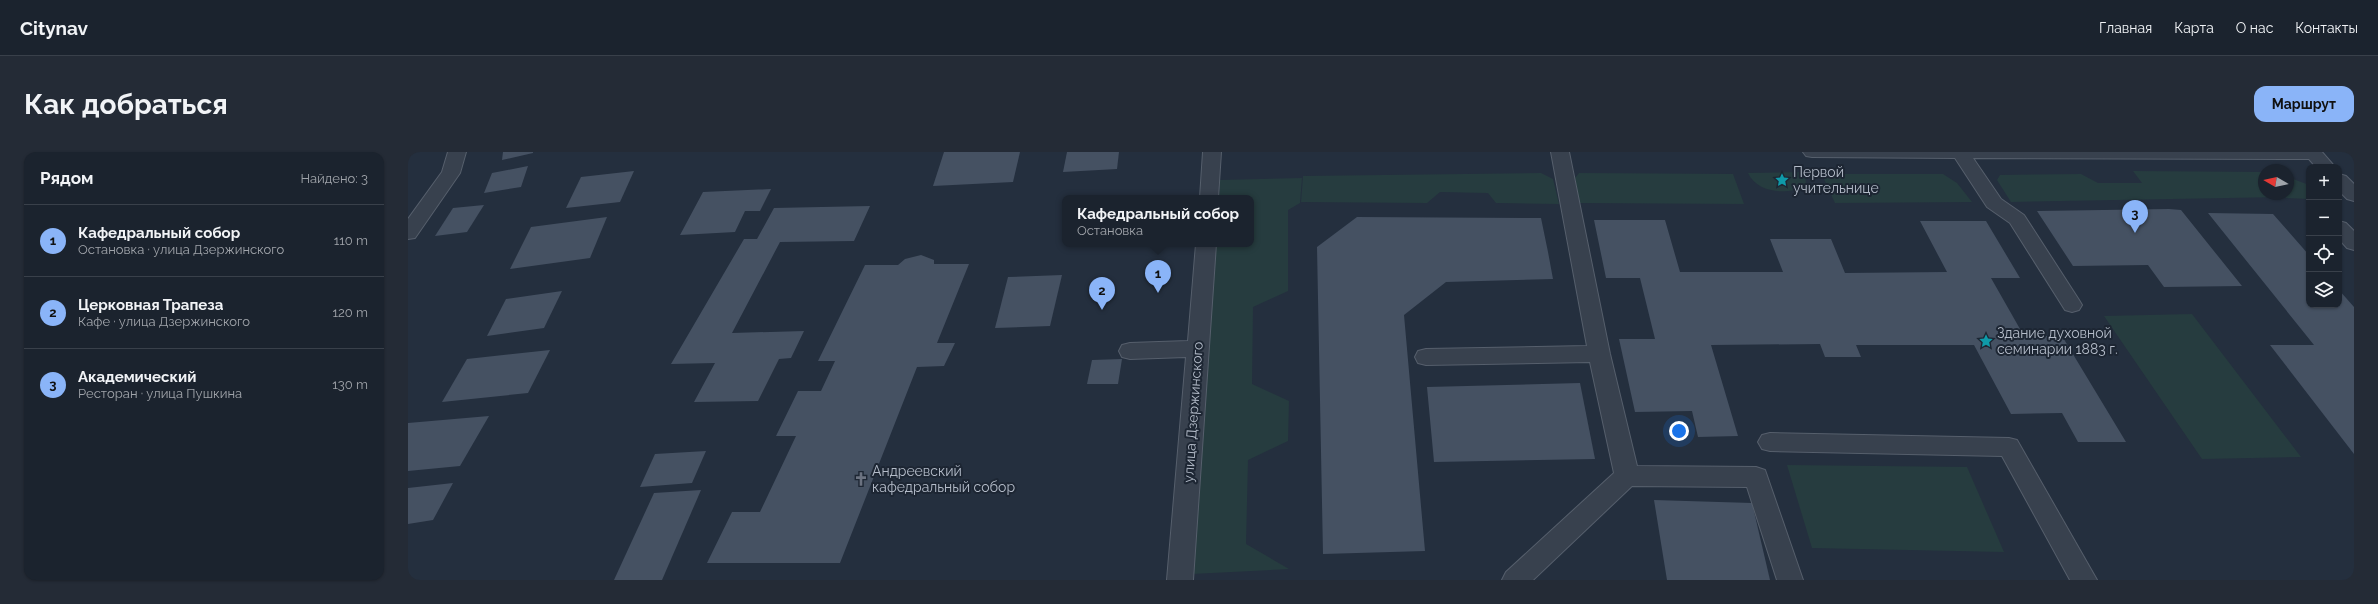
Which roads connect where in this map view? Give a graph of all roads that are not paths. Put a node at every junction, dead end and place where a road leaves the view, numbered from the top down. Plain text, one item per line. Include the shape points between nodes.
1 (458, 152) edge
2 (1212, 152) edge
3 (1560, 152) edge
4 (1812, 152) edge
5 (1960, 152) edge
6 (2313, 153) edge
7 (2323, 164) edge
8 (2342, 183) edge
9 (1209, 195) edge
10 (2354, 195) edge
11 (2342, 230) edge
12 (408, 233) edge
13 (2354, 244) edge
14 (1206, 247) edge
15 (2072, 305) dead end
16 (1198, 349) junction
17 (1130, 351) dead end
18 (1599, 354) junction
19 (1426, 357) dead end
20 (1770, 442) dead end
21 (1627, 476) junction
22 (1180, 580) edge
23 (1515, 580) edge
24 (1790, 580) edge
25 (2084, 580) edge

1 - 12 street via 451,173
2 - 9 street
3 - 18 street
4 - 5 street
5 - 6 street
5 - 15 street via 1994,203 2017,219
6 - 7 street
8 - 10 street
11 - 13 street
14 - 16 street, улица Дзержинского
16 - 17 street
16 - 22 street, улица Дзержинского
18 - 19 street
18 - 21 street
20 - 25 street via 2009,447
21 - 23 street
21 - 24 street via 1756,478

